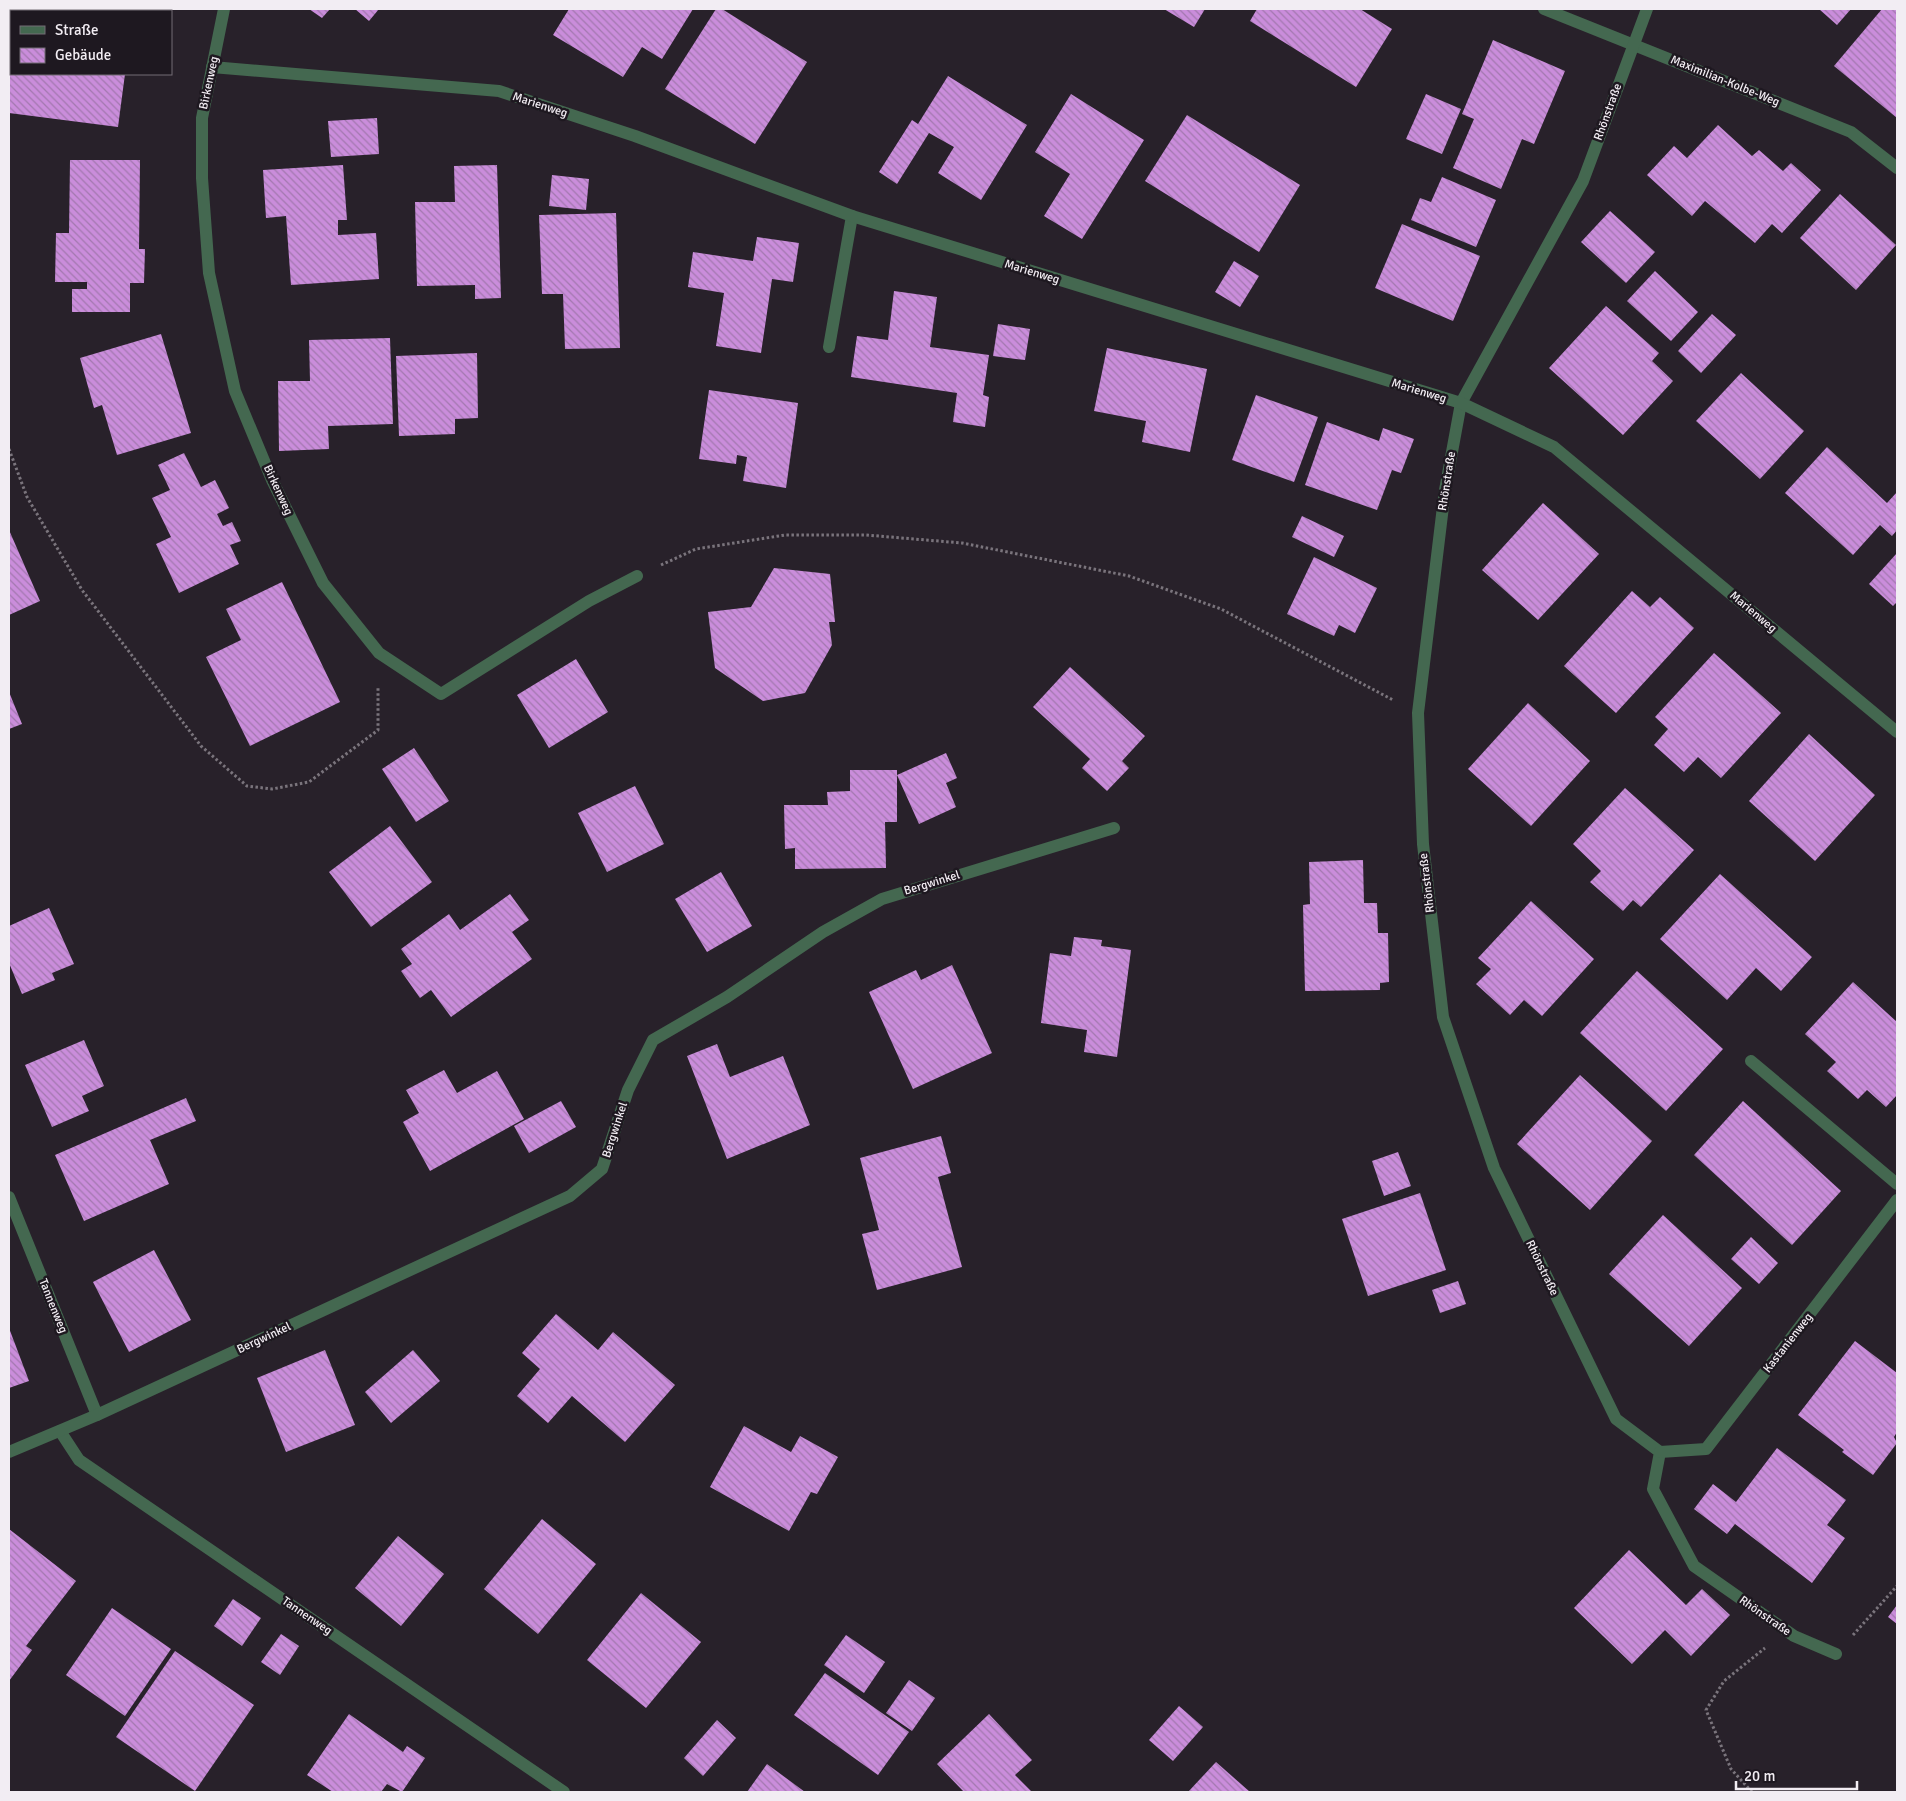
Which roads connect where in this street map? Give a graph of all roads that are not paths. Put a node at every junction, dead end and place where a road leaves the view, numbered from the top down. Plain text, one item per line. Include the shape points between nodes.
1 (224, 9) edge
2 (1544, 9) edge
3 (1647, 9) edge
4 (1632, 44) junction
5 (212, 67) junction
6 (1897, 168) edge
7 (852, 216) junction
8 (830, 347) dead end
9 (1461, 404) junction
10 (637, 576) road end
11 (1897, 732) edge
12 (1114, 828) dead end
13 (1750, 1061) dead end
14 (1897, 1184) edge
15 (9, 1196) edge
16 (1897, 1200) edge
17 (97, 1415) junction
18 (60, 1431) junction
19 (9, 1452) edge
20 (1660, 1452) junction
21 (1836, 1654) road end
22 (564, 1792) edge

1 - 5 street, Birkenweg
2 - 4 street, Maximilian-Kolbe-Weg
3 - 4 street, Rhönstraße
4 - 6 street, Maximilian-Kolbe-Weg via 1851,132
4 - 9 street, Rhönstraße via 1583,181
5 - 7 street, Marienweg via 499,92 635,136
5 - 10 street, Birkenweg via 202,118 202,178 209,273 235,391 272,480 323,583 379,653 441,694 589,601
7 - 8 street
7 - 9 street, Marienweg
9 - 11 street, Marienweg via 1554,447
9 - 20 street, Rhönstraße via 1445,490 1418,714 1422,844 1443,1017 1494,1168 1616,1419
12 - 17 street, Bergwinkel via 882,898 654,1040 628,1090 602,1169 570,1196
13 - 14 street
15 - 17 street, Tannenweg
16 - 20 street, Kastanienweg via 1706,1449
17 - 18 street, Bergwinkel
18 - 19 street, Bergwinkel
18 - 22 street, Tannenweg via 79,1460
20 - 21 street, Rhönstraße via 1653,1490 1694,1566 1794,1636

